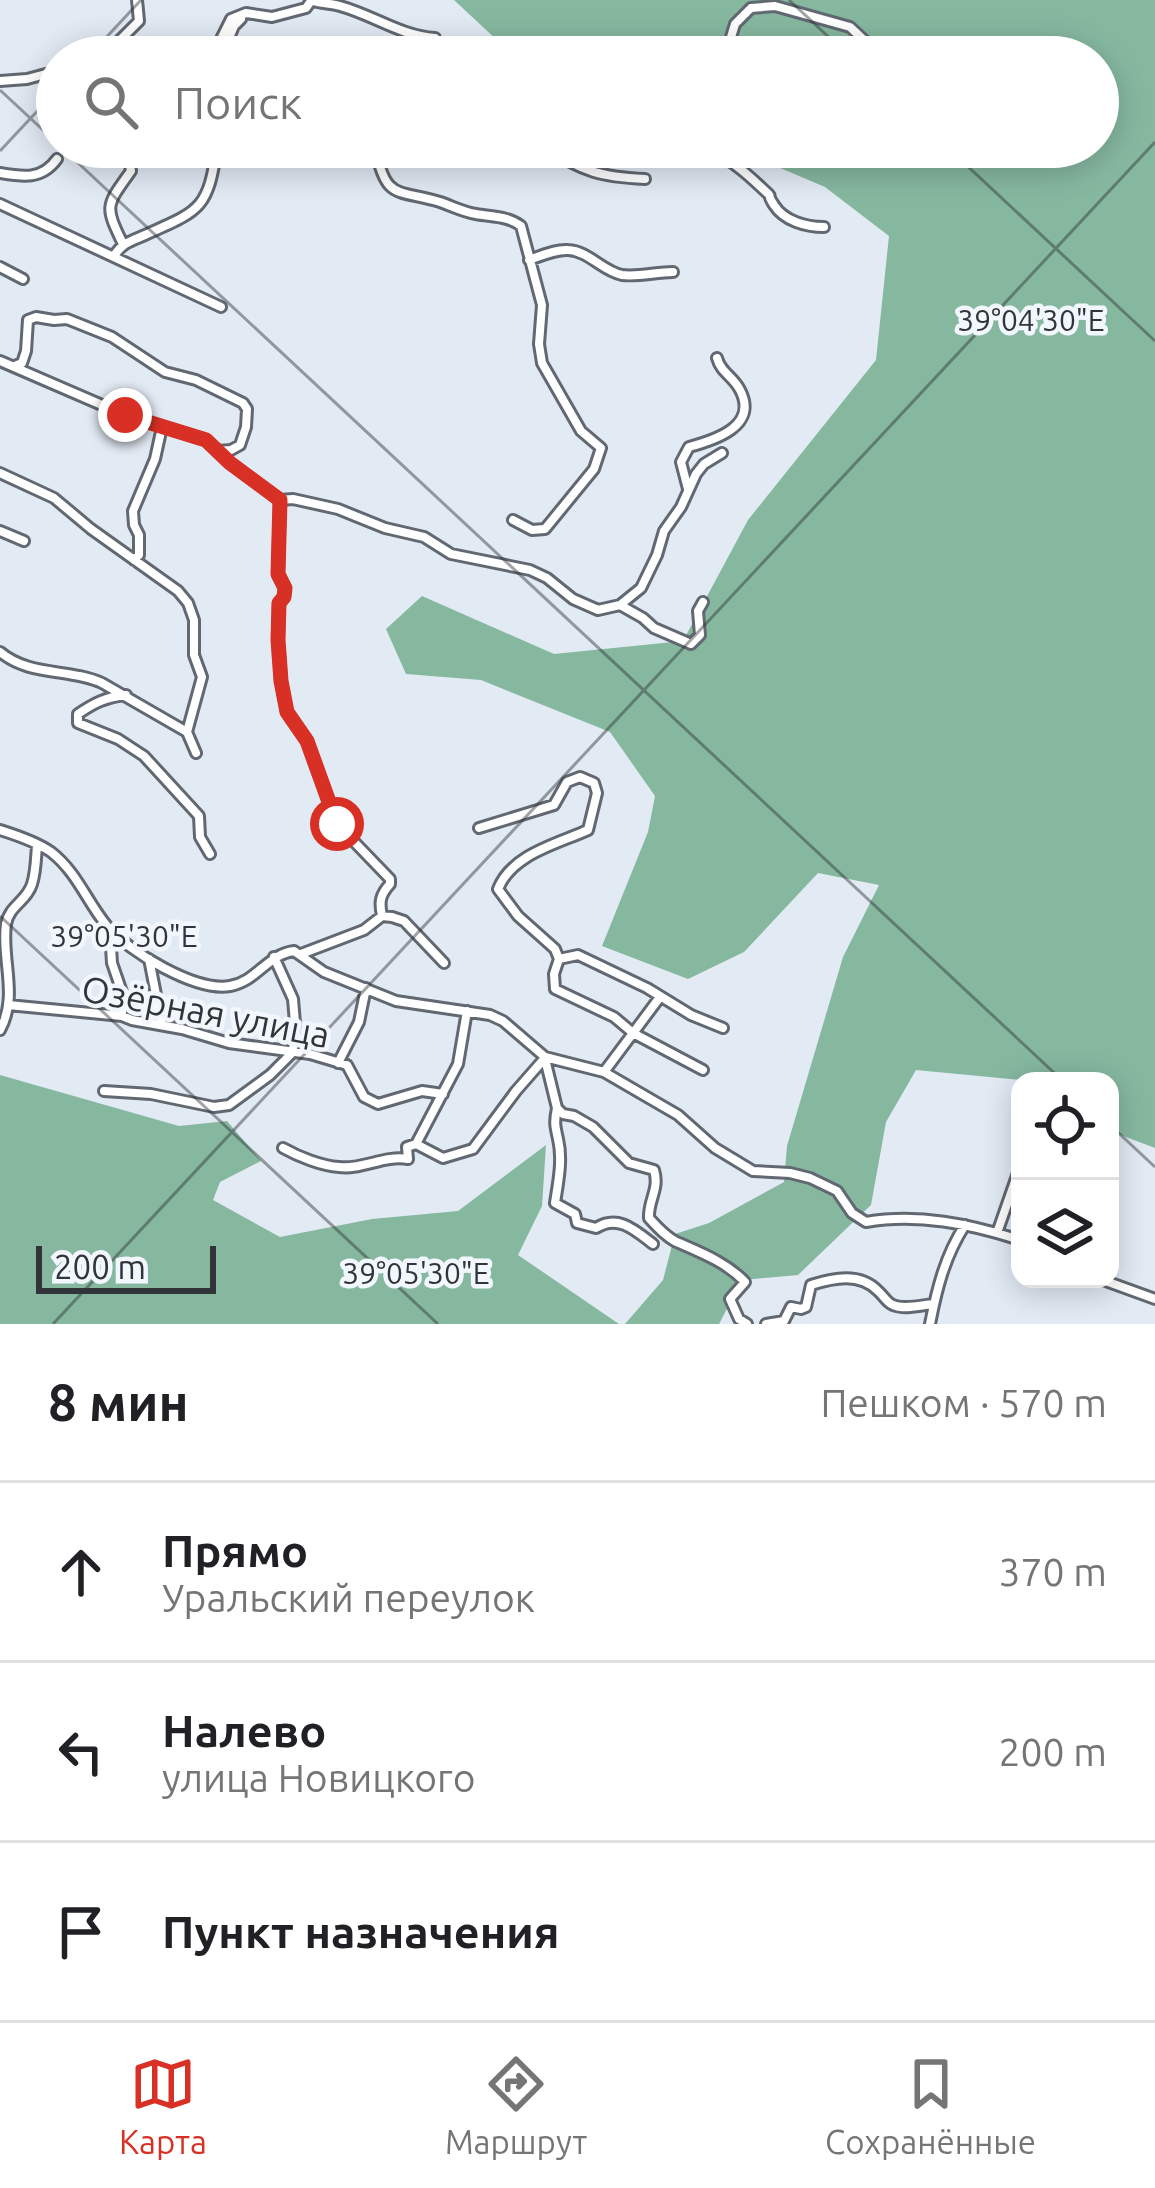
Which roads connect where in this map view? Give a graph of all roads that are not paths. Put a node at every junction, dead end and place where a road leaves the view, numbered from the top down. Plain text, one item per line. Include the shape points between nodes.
1 (137, 0) edge
2 (311, 0) edge
3 (246, 13) junction
4 (124, 36) edge
5 (221, 36) edge
6 (231, 36) edge
7 (424, 36) edge
8 (731, 36) edge
9 (860, 36) edge
10 (36, 77) edge
11 (0, 81) edge
12 (49, 168) edge
13 (130, 168) edge
14 (213, 168) edge
15 (380, 168) edge
16 (583, 168) edge
17 (740, 168) edge
18 (0, 172) edge
19 (645, 178) dead end
20 (0, 204) edge
21 (824, 227) dead end
22 (123, 244) junction
23 (114, 256) junction
24 (529, 260) junction
25 (0, 267) edge
26 (673, 272) dead end
27 (22, 279) dead end
28 (221, 308) dead end
29 (717, 358) dead end
30 (0, 361) edge
31 (13, 367) junction
32 (162, 427) junction
33 (218, 451) junction
34 (722, 453) dead end
35 (0, 473) edge
36 (688, 490) junction
37 (280, 500) junction
38 (513, 520) dead end
39 (0, 531) edge
40 (24, 541) dead end
41 (134, 560) junction
42 (703, 602) dead end
43 (620, 605) junction
44 (0, 652) edge
45 (126, 695) junction
46 (188, 732) junction
47 (196, 753) dead end
48 (479, 828) dead end
49 (0, 830) edge
50 (37, 845) junction
51 (210, 854) dead end
52 (382, 916) junction
53 (110, 930) junction
54 (302, 954) junction
55 (274, 957) junction
56 (149, 959) junction
57 (560, 959) junction
58 (444, 963) dead end
59 (366, 988) junction
60 (660, 997) junction
61 (8, 1005) junction
62 (467, 1011) junction
63 (122, 1016) junction
64 (162, 1026) junction
65 (723, 1028) dead end
66 (0, 1030) edge
67 (633, 1033) junction
68 (292, 1053) junction
69 (545, 1058) junction
70 (338, 1063) junction
71 (703, 1070) dead end
72 (604, 1072) junction
73 (104, 1091) dead end
74 (443, 1094) junction
75 (557, 1108) junction
76 (416, 1144) junction
77 (284, 1148) dead end
78 (1016, 1180) edge
79 (966, 1224) junction
80 (998, 1233) junction
81 (1011, 1237) edge
82 (653, 1244) dead end
83 (1119, 1286) edge
84 (1155, 1300) edge
85 (934, 1304) junction
86 (747, 1324) edge
87 (766, 1324) edge
88 (930, 1324) edge

1 - 4 street via 140,21
2 - 3 street via 272,17
2 - 7 street
3 - 5 street
3 - 6 street
8 - 9 street via 751,8 775,6
10 - 11 street
12 - 18 street via 35,176
13 - 22 street via 110,205
14 - 22 street via 199,207
15 - 24 street via 405,196 512,219
16 - 19 street
17 - 21 street via 789,218
20 - 23 street
22 - 23 street
23 - 28 street
24 - 26 street via 565,249 619,274
24 - 38 street via 542,304 542,363 581,431 601,448 594,469 545,530
25 - 27 street
29 - 36 street via 740,389 742,420 689,447 681,462
30 - 31 street
31 - 32 street
31 - 33 street via 22,363 28,320 36,317 112,337 144,361 243,403 240,445
32 - 33 street
32 - 41 street via 133,511 140,540
33 - 37 street
34 - 36 street
35 - 41 street via 54,497
36 - 43 street via 640,588
37 - 43 street via 338,509 451,554 530,570 598,610
37 - 52 street via 278,574 285,588 278,640 287,712 307,741 337,824 390,879
39 - 40 street
41 - 46 street via 178,591 194,620 202,676
42 - 43 street via 692,644
44 - 45 street
45 - 46 street
45 - 51 street via 92,704 78,723 144,756 199,816
46 - 47 street
48 - 57 street via 554,805 567,782 594,782 588,830 519,860 498,889
49 - 50 street
50 - 53 street via 75,875
50 - 61 street via 32,885 8,914 4,934
52 - 54 street
52 - 58 street via 404,921
53 - 56 street
53 - 63 street
54 - 55 street
54 - 59 street
55 - 56 street via 228,987
55 - 68 street via 293,999
56 - 64 street
57 - 60 street via 578,956
57 - 67 street via 555,989
59 - 62 street
59 - 70 street
60 - 65 street
60 - 67 street
61 - 63 street, Озёрная улица
61 - 66 street
62 - 69 street via 503,1021
62 - 74 street via 458,1064
63 - 64 street, Озёрная улица
64 - 68 street, Озёрная улица
67 - 71 street
67 - 72 street
68 - 70 street, Озёрная улица
68 - 73 street via 229,1105
69 - 72 street
69 - 75 street
69 - 76 street via 473,1149 443,1158
70 - 74 street, Озёрная улица via 378,1103
72 - 79 street via 678,1115 730,1159 753,1171 810,1178 837,1191 866,1222
74 - 76 street
75 - 82 street via 555,1203 578,1223 621,1222
75 - 86 street via 593,1126 629,1162 654,1170 649,1219 676,1243 732,1268 745,1282 730,1299
76 - 77 street via 406,1147 408,1159 335,1168
78 - 80 street
79 - 80 street
79 - 85 street
80 - 81 street
83 - 84 street
85 - 87 street via 897,1307 874,1286 833,1278 811,1285 806,1306
85 - 88 street

